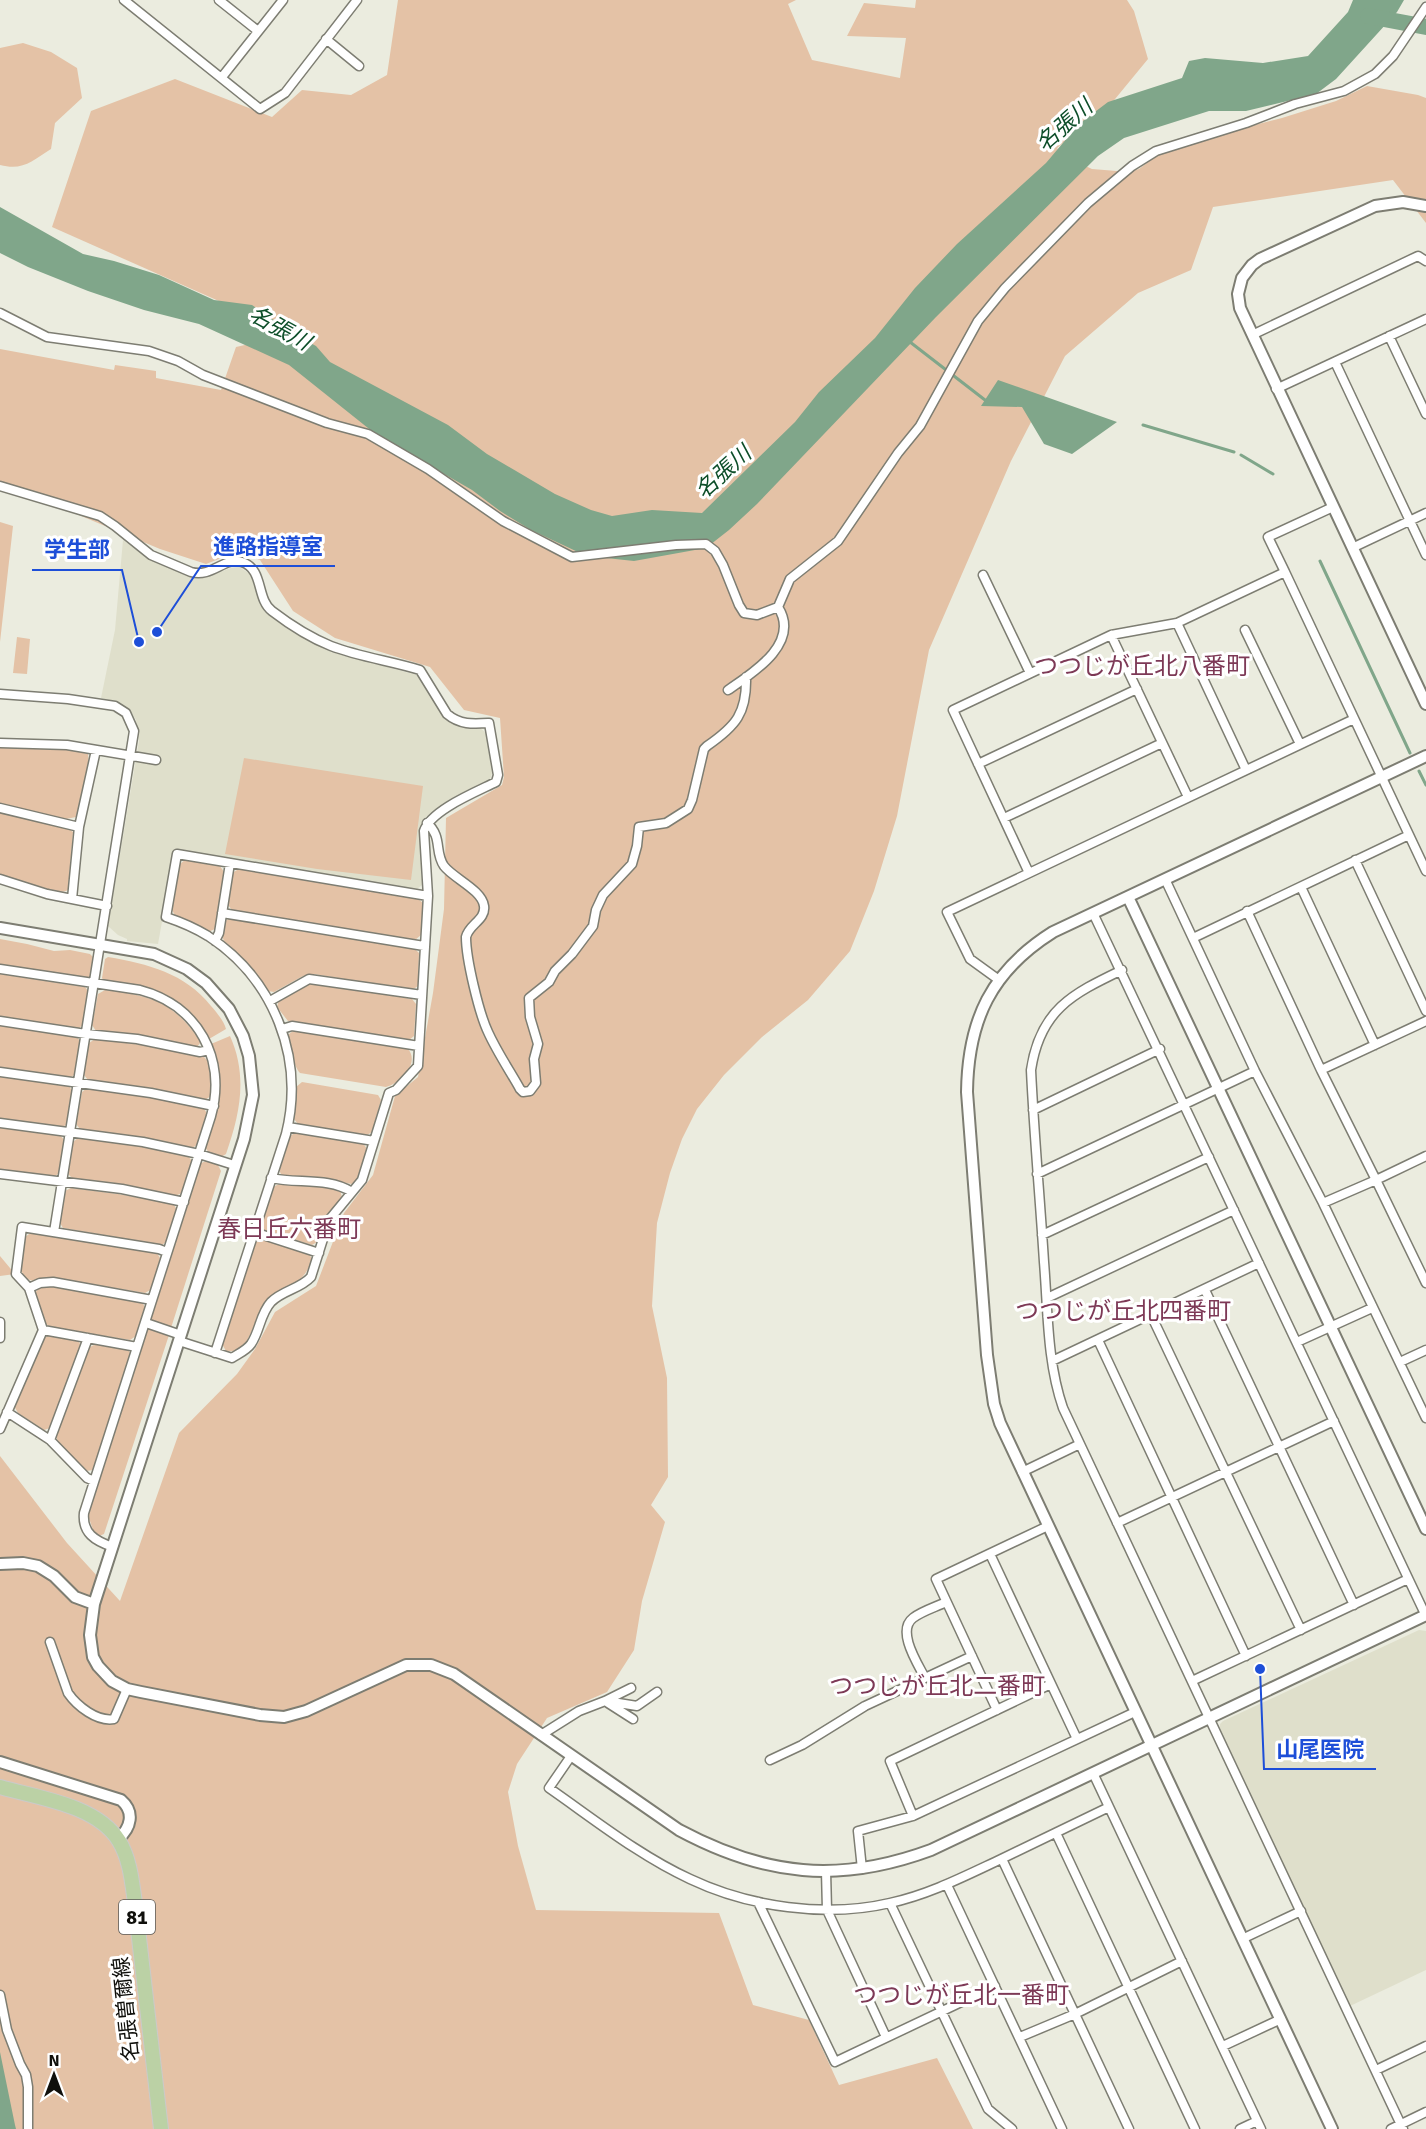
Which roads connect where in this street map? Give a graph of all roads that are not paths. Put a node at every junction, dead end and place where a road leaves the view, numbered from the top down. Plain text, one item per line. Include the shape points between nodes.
1 (124, 0) edge
2 (219, 0) edge
3 (283, 0) edge
4 (357, 0) edge
5 (1426, 7) edge
6 (258, 32) junction
7 (326, 39) junction
8 (359, 66) dead end
9 (222, 78) junction
10 (1426, 206) edge
11 (1426, 261) edge
12 (0, 314) edge
13 (1426, 319) edge
14 (1252, 335) junction
15 (1389, 336) junction
16 (1335, 362) junction
17 (1276, 389) junction
18 (1426, 414) edge
19 (0, 486) edge
20 (1333, 507) junction
21 (1426, 513) edge
22 (1410, 521) junction
23 (1352, 548) junction
24 (1426, 555) edge
25 (1285, 572) junction
26 (983, 575) dead end
27 (778, 607) junction
28 (1177, 623) junction
29 (1245, 630) dead end
30 (1111, 635) junction
31 (1030, 674) junction
32 (746, 677) junction
33 (1137, 689) junction
34 (728, 690) dead end
35 (0, 694) edge
36 (1426, 704) edge
37 (1354, 719) junction
38 (0, 743) edge
39 (1162, 743) junction
40 (1300, 744) junction
41 (96, 750) junction
42 (131, 756) junction
43 (1426, 756) edge
44 (156, 760) dead end
45 (978, 764) junction
46 (1246, 770) junction
47 (1382, 777) junction
48 (1188, 797) junction
49 (0, 808) edge
50 (1004, 818) junction
51 (427, 823) junction
52 (79, 827) junction
53 (1409, 835) junction
54 (1355, 860) junction
55 (230, 863) junction
56 (1426, 871) edge
57 (1029, 873) junction
58 (0, 879) edge
59 (1165, 879) junction
60 (1301, 887) junction
61 (428, 896) junction
62 (1128, 897) junction
63 (72, 899) junction
64 (107, 906) junction
65 (1247, 911) junction
66 (222, 913) junction
67 (1094, 913) junction
68 (0, 928) edge
69 (1193, 938) junction
70 (215, 941) junction
71 (101, 945) junction
72 (424, 946) junction
73 (0, 969) edge
74 (1122, 970) junction
75 (999, 980) junction
76 (94, 984) junction
77 (422, 995) junction
78 (270, 1001) junction
79 (1426, 1011) edge
80 (0, 1021) edge
81 (1426, 1021) edge
82 (282, 1029) junction
83 (87, 1034) junction
84 (1375, 1045) junction
85 (419, 1046) junction
86 (1160, 1049) junction
87 (209, 1050) junction
88 (1322, 1070) junction
89 (1255, 1071) junction
90 (0, 1072) edge
91 (78, 1083) junction
92 (1218, 1089) junction
93 (1184, 1104) junction
94 (214, 1106) junction
95 (1033, 1110) junction
96 (0, 1123) edge
97 (288, 1127) junction
98 (70, 1133) junction
99 (374, 1141) junction
100 (199, 1154) junction
101 (1426, 1156) edge
102 (1209, 1157) junction
103 (234, 1166) junction
104 (0, 1174) edge
105 (1037, 1174) junction
106 (272, 1178) junction
107 (1376, 1180) junction
108 (62, 1183) junction
109 (352, 1192) junction
110 (184, 1202) junction
111 (1323, 1203) junction
112 (1234, 1210) junction
113 (54, 1232) junction
114 (254, 1232) junction
115 (1042, 1235) junction
116 (167, 1252) junction
117 (319, 1253) junction
118 (1259, 1263) junction
119 (1426, 1283) edge
120 (29, 1288) junction
121 (1205, 1290) junction
122 (1047, 1298) junction
123 (152, 1300) junction
124 (1372, 1308) junction
125 (1151, 1315) junction
126 (0, 1322) edge
127 (149, 1324) dead end
128 (1331, 1327) junction
129 (43, 1330) junction
130 (0, 1338) edge
131 (88, 1338) junction
132 (180, 1338) junction
133 (1098, 1340) junction
134 (1297, 1342) junction
135 (137, 1347) junction
136 (1426, 1350) edge
137 (215, 1353) junction
138 (1052, 1361) junction
139 (1400, 1362) junction
140 (7, 1412) junction
141 (1426, 1418) edge
142 (1334, 1421) junction
143 (0, 1429) edge
144 (50, 1440) junction
145 (1080, 1444) junction
146 (1280, 1445) junction
147 (1022, 1472) junction
148 (1226, 1472) junction
149 (94, 1481) junction
150 (1171, 1497) junction
151 (1117, 1522) junction
152 (1048, 1526) junction
153 (1426, 1528) edge
154 (112, 1547) junction
155 (990, 1554) junction
156 (0, 1564) edge
157 (1408, 1578) junction
158 (946, 1602) junction
159 (94, 1605) junction
160 (1354, 1605) junction
161 (1426, 1616) edge
162 (1300, 1630) junction
163 (50, 1642) dead end
164 (972, 1656) junction
165 (1246, 1656) junction
166 (925, 1678) junction
167 (1192, 1681) junction
168 (1051, 1684) junction
169 (631, 1688) dead end
170 (127, 1689) junction
171 (657, 1692) dead end
172 (605, 1701) junction
173 (997, 1710) junction
174 (1135, 1712) junction
175 (1208, 1718) junction
176 (633, 1719) dead end
177 (541, 1735) junction
178 (1077, 1739) junction
179 (1151, 1746) junction
180 (572, 1756) junction
181 (770, 1760) dead end
182 (0, 1762) edge
183 (1093, 1773) junction
184 (0, 1787) edge
185 (1109, 1807) junction
186 (913, 1816) junction
187 (1056, 1833) junction
188 (118, 1839) junction
189 (1002, 1859) junction
190 (862, 1869) junction
191 (826, 1871) junction
192 (948, 1885) junction
193 (758, 1902) junction
194 (890, 1903) junction
195 (827, 1910) junction
196 (1300, 1911) junction
197 (1242, 1939) junction
198 (1182, 1961) junction
199 (995, 1986) junction
200 (1129, 1988) junction
201 (0, 1995) edge
202 (941, 2012) junction
203 (1075, 2014) junction
204 (1281, 2019) junction
205 (886, 2037) junction
206 (1020, 2037) junction
207 (1223, 2046) junction
208 (1426, 2046) edge
209 (1376, 2070) junction
210 (1426, 2112) edge
211 (1259, 2125) edge
212 (1402, 2127) edge
213 (1059, 2128) edge
214 (28, 2129) edge
215 (161, 2129) edge
216 (1012, 2129) edge
217 (1129, 2129) edge
218 (1195, 2129) edge
219 (1240, 2129) edge
220 (1332, 2129) edge
221 (1391, 2129) edge

1 - 9 street
2 - 6 street
3 - 6 street
4 - 7 street
5 - 27 street via 1393,56 1375,74 1344,91 1156,151 1088,203 978,321 920,426 897,453 838,541 790,579
6 - 9 street
7 - 8 street
7 - 9 street via 285,93 260,109
10 - 14 street via 1403,202 1375,206 1260,259 1242,279 1238,294
11 - 14 street via 1418,256
12 - 27 street via 48,337 150,351 327,423 368,434 428,469 503,521 572,557 706,544 723,565 744,613 757,615
13 - 15 street
14 - 17 street
15 - 16 street
15 - 18 street
16 - 17 street
16 - 22 street
17 - 20 street
19 - 51 street via 100,516 151,555 190,572 209,572 233,561 246,563 254,570 271,610 333,647 420,670 452,718 466,724 489,723 496,782
20 - 23 street
20 - 25 street via 1268,537
21 - 22 street
22 - 23 street
22 - 24 street
23 - 36 street
25 - 28 street
25 - 37 street
26 - 31 street
27 - 32 street via 784,621 781,642
28 - 30 street
28 - 46 street
29 - 40 street
30 - 31 street
30 - 33 street
31 - 45 street via 953,710
32 - 34 street
32 - 51 street via 742,713 705,749 690,806 666,823 639,827 632,864 603,895 593,926 549,982 529,998 538,1044 534,1059 536,1083 530,1091 520,1089 486,1029 479,1002 466,937 470,927 482,917 483,902 443,865 435,830
33 - 39 street
33 - 45 street
35 - 42 street via 115,706 126,713 133,725
37 - 40 street
37 - 47 street
38 - 41 street
39 - 48 street
39 - 50 street
40 - 46 street
41 - 42 street
41 - 52 street
42 - 44 street
42 - 64 street
43 - 47 street
45 - 50 street
46 - 48 street
47 - 53 street
47 - 59 street
48 - 57 street
49 - 52 street
50 - 57 street
51 - 61 street via 424,831
52 - 63 street
53 - 54 street
53 - 56 street
54 - 60 street
54 - 79 street
55 - 61 street
55 - 66 street
55 - 70 street via 177,854 166,916
57 - 75 street via 947,912 970,959
58 - 63 street
59 - 62 street
59 - 69 street
60 - 65 street
60 - 84 street
61 - 72 street
62 - 67 street
62 - 92 street
63 - 64 street
64 - 71 street
65 - 69 street
65 - 88 street
66 - 70 street
66 - 72 street
67 - 74 street
67 - 75 street via 1041,940
68 - 71 street
69 - 89 street
70 - 78 street via 244,966
71 - 76 street
71 - 103 street via 154,954 176,963 206,983 229,1009 246,1046 252,1080 244,1138
72 - 77 street
73 - 76 street
74 - 86 street
74 - 95 street via 1077,993 1049,1020 1031,1070
75 - 147 street via 981,1011 972,1039 967,1092 990,1379 1000,1423
76 - 83 street
76 - 87 street via 140,990 168,1001 190,1019
77 - 78 street via 309,978
77 - 85 street
78 - 82 street
80 - 83 street
81 - 84 street
82 - 85 street via 292,1026
82 - 97 street via 292,1079
83 - 87 street via 200,1052
83 - 91 street
84 - 88 street
85 - 99 street via 418,1066 389,1093
86 - 93 street
86 - 95 street
87 - 94 street via 216,1079
88 - 107 street
89 - 92 street
89 - 111 street
90 - 91 street
91 - 94 street
91 - 98 street
92 - 93 street
92 - 128 street
93 - 102 street
93 - 105 street
94 - 100 street
95 - 105 street
96 - 98 street
97 - 99 street
97 - 106 street
98 - 100 street
98 - 108 street
99 - 109 street via 362,1180
100 - 103 street
100 - 110 street
101 - 107 street
102 - 112 street
102 - 115 street
103 - 132 street
104 - 108 street
105 - 115 street
106 - 109 street via 342,1186
106 - 114 street
107 - 111 street
107 - 119 street
108 - 110 street via 122,1189
108 - 113 street
109 - 117 street via 329,1220
110 - 116 street
111 - 124 street
112 - 118 street
112 - 122 street
113 - 116 street
113 - 120 street via 22,1227 16,1274
114 - 117 street
114 - 137 street
115 - 122 street
116 - 123 street
117 - 137 street via 308,1280 282,1293 269,1305 251,1345 232,1358
118 - 121 street
118 - 134 street
120 - 123 street via 53,1282
120 - 129 street
121 - 125 street
121 - 146 street
122 - 138 street
123 - 135 street
124 - 128 street
124 - 139 street
125 - 133 street
125 - 148 street
126 - 130 street
127 - 132 street
128 - 134 street
128 - 153 street
129 - 131 street
129 - 140 street
131 - 135 street
131 - 144 street
132 - 137 street
132 - 154 street
133 - 138 street
133 - 150 street
134 - 142 street
135 - 149 street
136 - 139 street
138 - 145 street via 1057,1391
139 - 141 street
140 - 143 street
140 - 144 street
142 - 146 street
142 - 157 street
144 - 149 street
145 - 147 street
145 - 151 street
146 - 148 street
146 - 160 street
147 - 152 street
148 - 150 street
148 - 162 street
149 - 154 street via 84,1523 93,1539
150 - 151 street
150 - 165 street
151 - 167 street
152 - 155 street
152 - 174 street
154 - 159 street
155 - 158 street via 936,1579
155 - 168 street
156 - 159 street via 38,1566 75,1597
157 - 160 street
157 - 161 street
158 - 164 street
158 - 166 street via 911,1619 908,1627 906,1640
159 - 170 street via 90,1635 93,1657 105,1675
160 - 162 street
161 - 175 street
162 - 165 street
163 - 170 street via 68,1693 87,1711 114,1719
164 - 166 street
164 - 173 street
165 - 167 street
166 - 181 street via 865,1706
167 - 175 street
168 - 173 street
168 - 178 street
169 - 172 street
170 - 177 street via 284,1717 306,1712 397,1668 431,1665 454,1674
171 - 172 street via 637,1706
172 - 176 street
172 - 177 street via 579,1711
173 - 186 street via 890,1761
174 - 178 street
174 - 179 street
175 - 179 street
175 - 196 street
177 - 180 street
178 - 186 street
179 - 183 street
179 - 197 street
180 - 191 street via 708,1846 774,1867
180 - 193 street via 549,1788 668,1868 713,1889
182 - 188 street via 121,1800 130,1818
183 - 185 street
183 - 190 street via 931,1850
184 - 188 main road, 名張曽爾線 / 81 via 84,1812 105,1824
185 - 187 street
185 - 198 street
186 - 190 street via 858,1832
187 - 189 street
187 - 200 street
188 - 215 main road, 名張曽爾線 / 81 via 131,1876
189 - 192 street
189 - 203 street
190 - 191 street
191 - 195 street
192 - 194 street
192 - 199 street
193 - 195 street
193 - 205 street via 835,2062
194 - 195 street
194 - 202 street
195 - 205 street
196 - 197 street
196 - 209 street
197 - 204 street
198 - 200 street
198 - 207 street
199 - 202 street
199 - 206 street
200 - 203 street
200 - 218 street
201 - 214 street via 10,2038 26,2075
202 - 205 street
202 - 216 street via 988,2109
203 - 206 street
203 - 217 street
204 - 207 street
204 - 220 street
206 - 213 street
207 - 211 street
208 - 209 street
209 - 212 street
210 - 212 street
211 - 219 street
212 - 221 street

